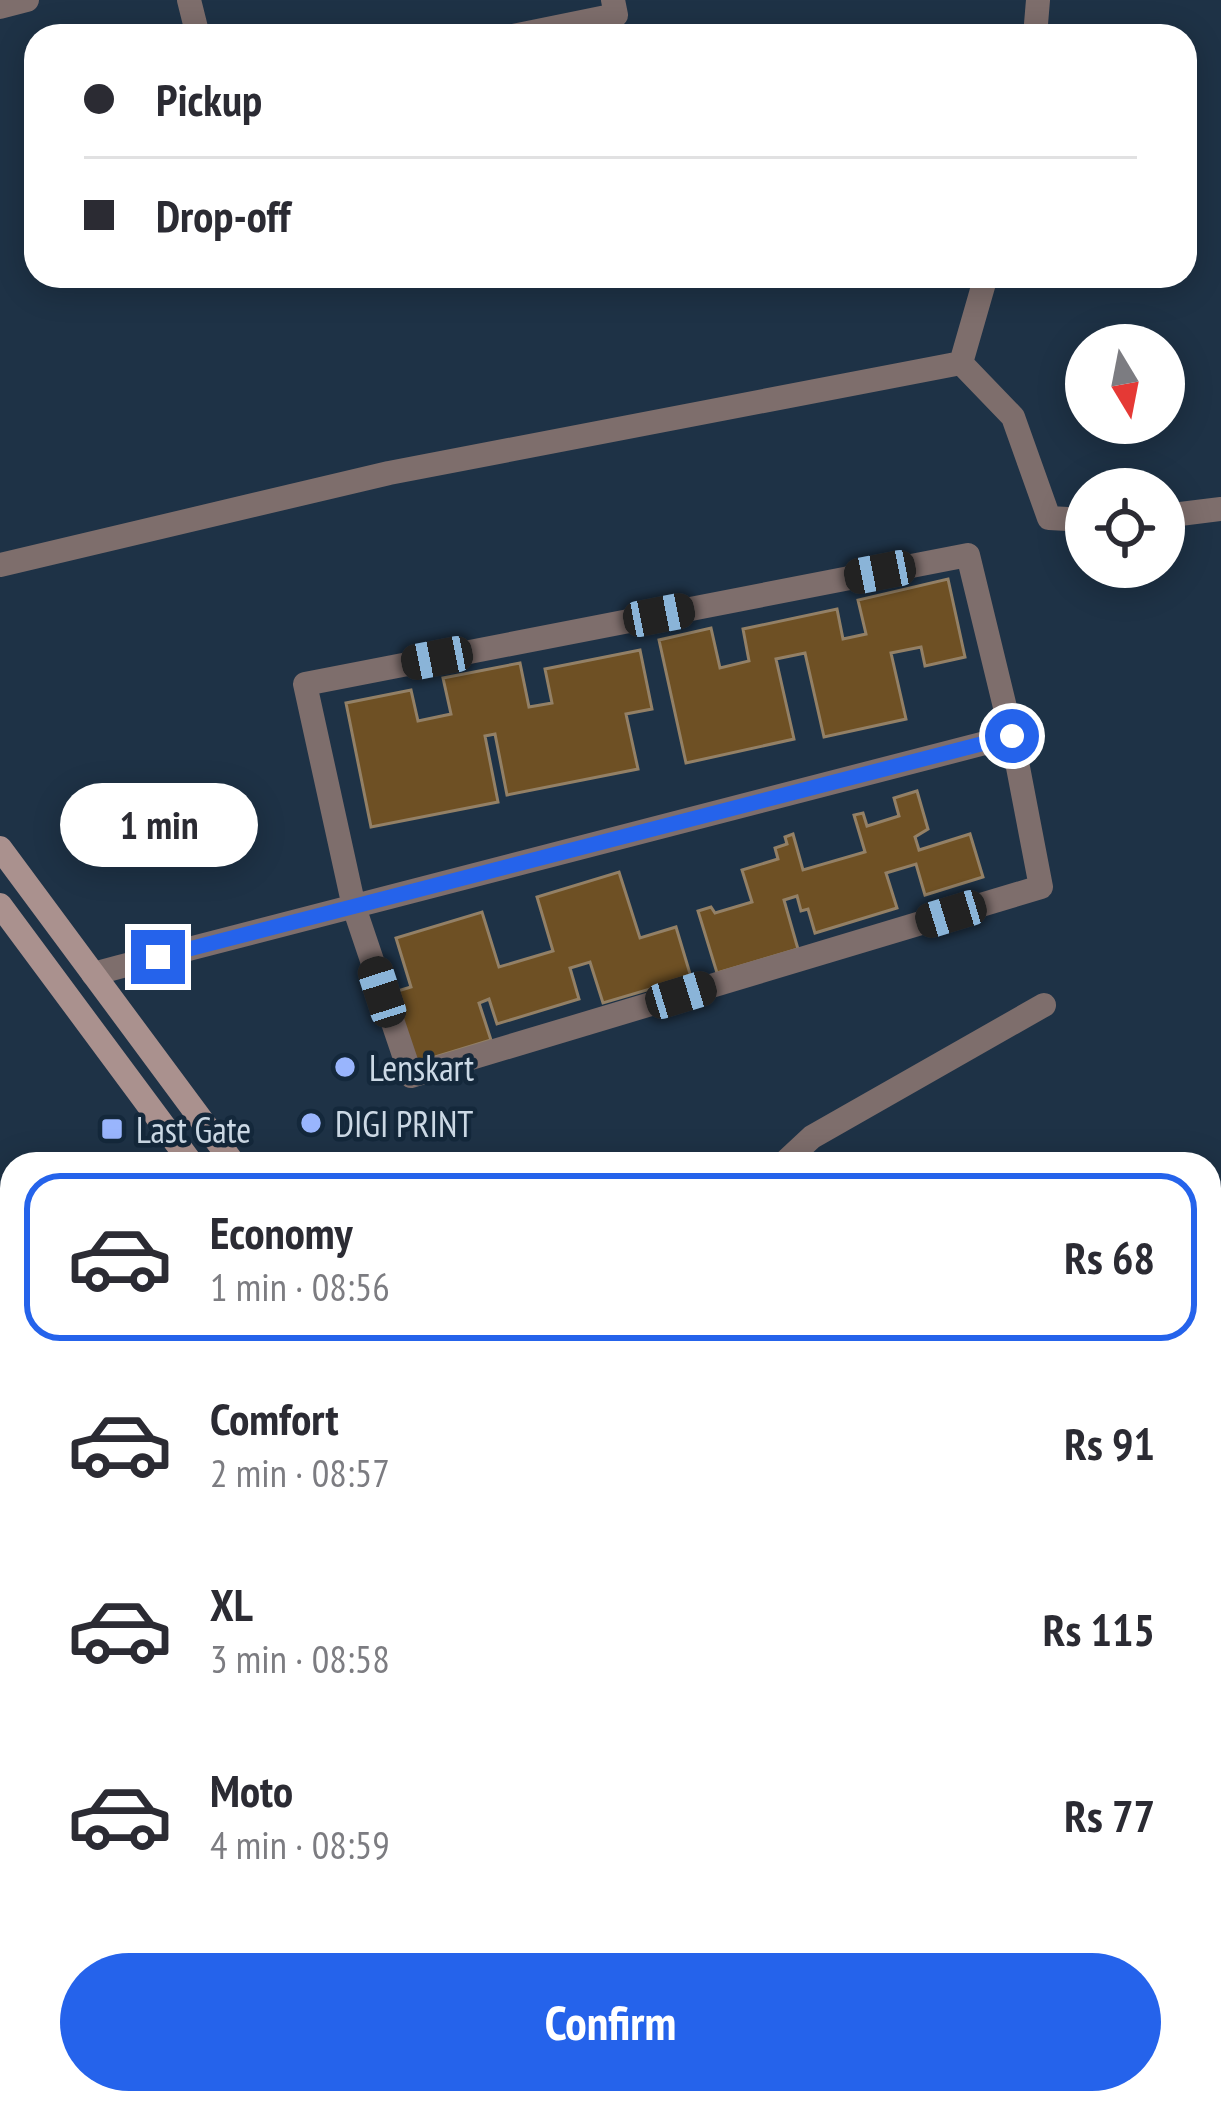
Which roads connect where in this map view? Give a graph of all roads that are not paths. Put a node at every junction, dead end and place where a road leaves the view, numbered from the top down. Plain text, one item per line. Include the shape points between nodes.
1 (28, 0) edge
2 (613, 0) edge
3 (0, 7) edge
4 (572, 24) edge
5 (983, 288) edge
6 (961, 363) junction
7 (1221, 509) edge
8 (1185, 513) edge
9 (1065, 519) edge
10 (0, 565) edge
11 (1012, 736) junction
12 (0, 848) edge
13 (0, 905) edge
14 (354, 907) junction
15 (93, 974) junction
16 (1043, 1005) dead end
17 (183, 1152) edge
18 (225, 1152) edge
19 (796, 1152) edge

1 - 3 street
2 - 4 street via 616,15
5 - 6 street
6 - 9 street via 1012,417 1049,518
6 - 10 street via 389,473
7 - 8 street
11 - 14 street
11 - 14 street via 1041,887 411,1076
11 - 14 street via 968,555 304,684
12 - 15 main road
13 - 17 main road
14 - 15 street
15 - 18 main road
16 - 19 street

